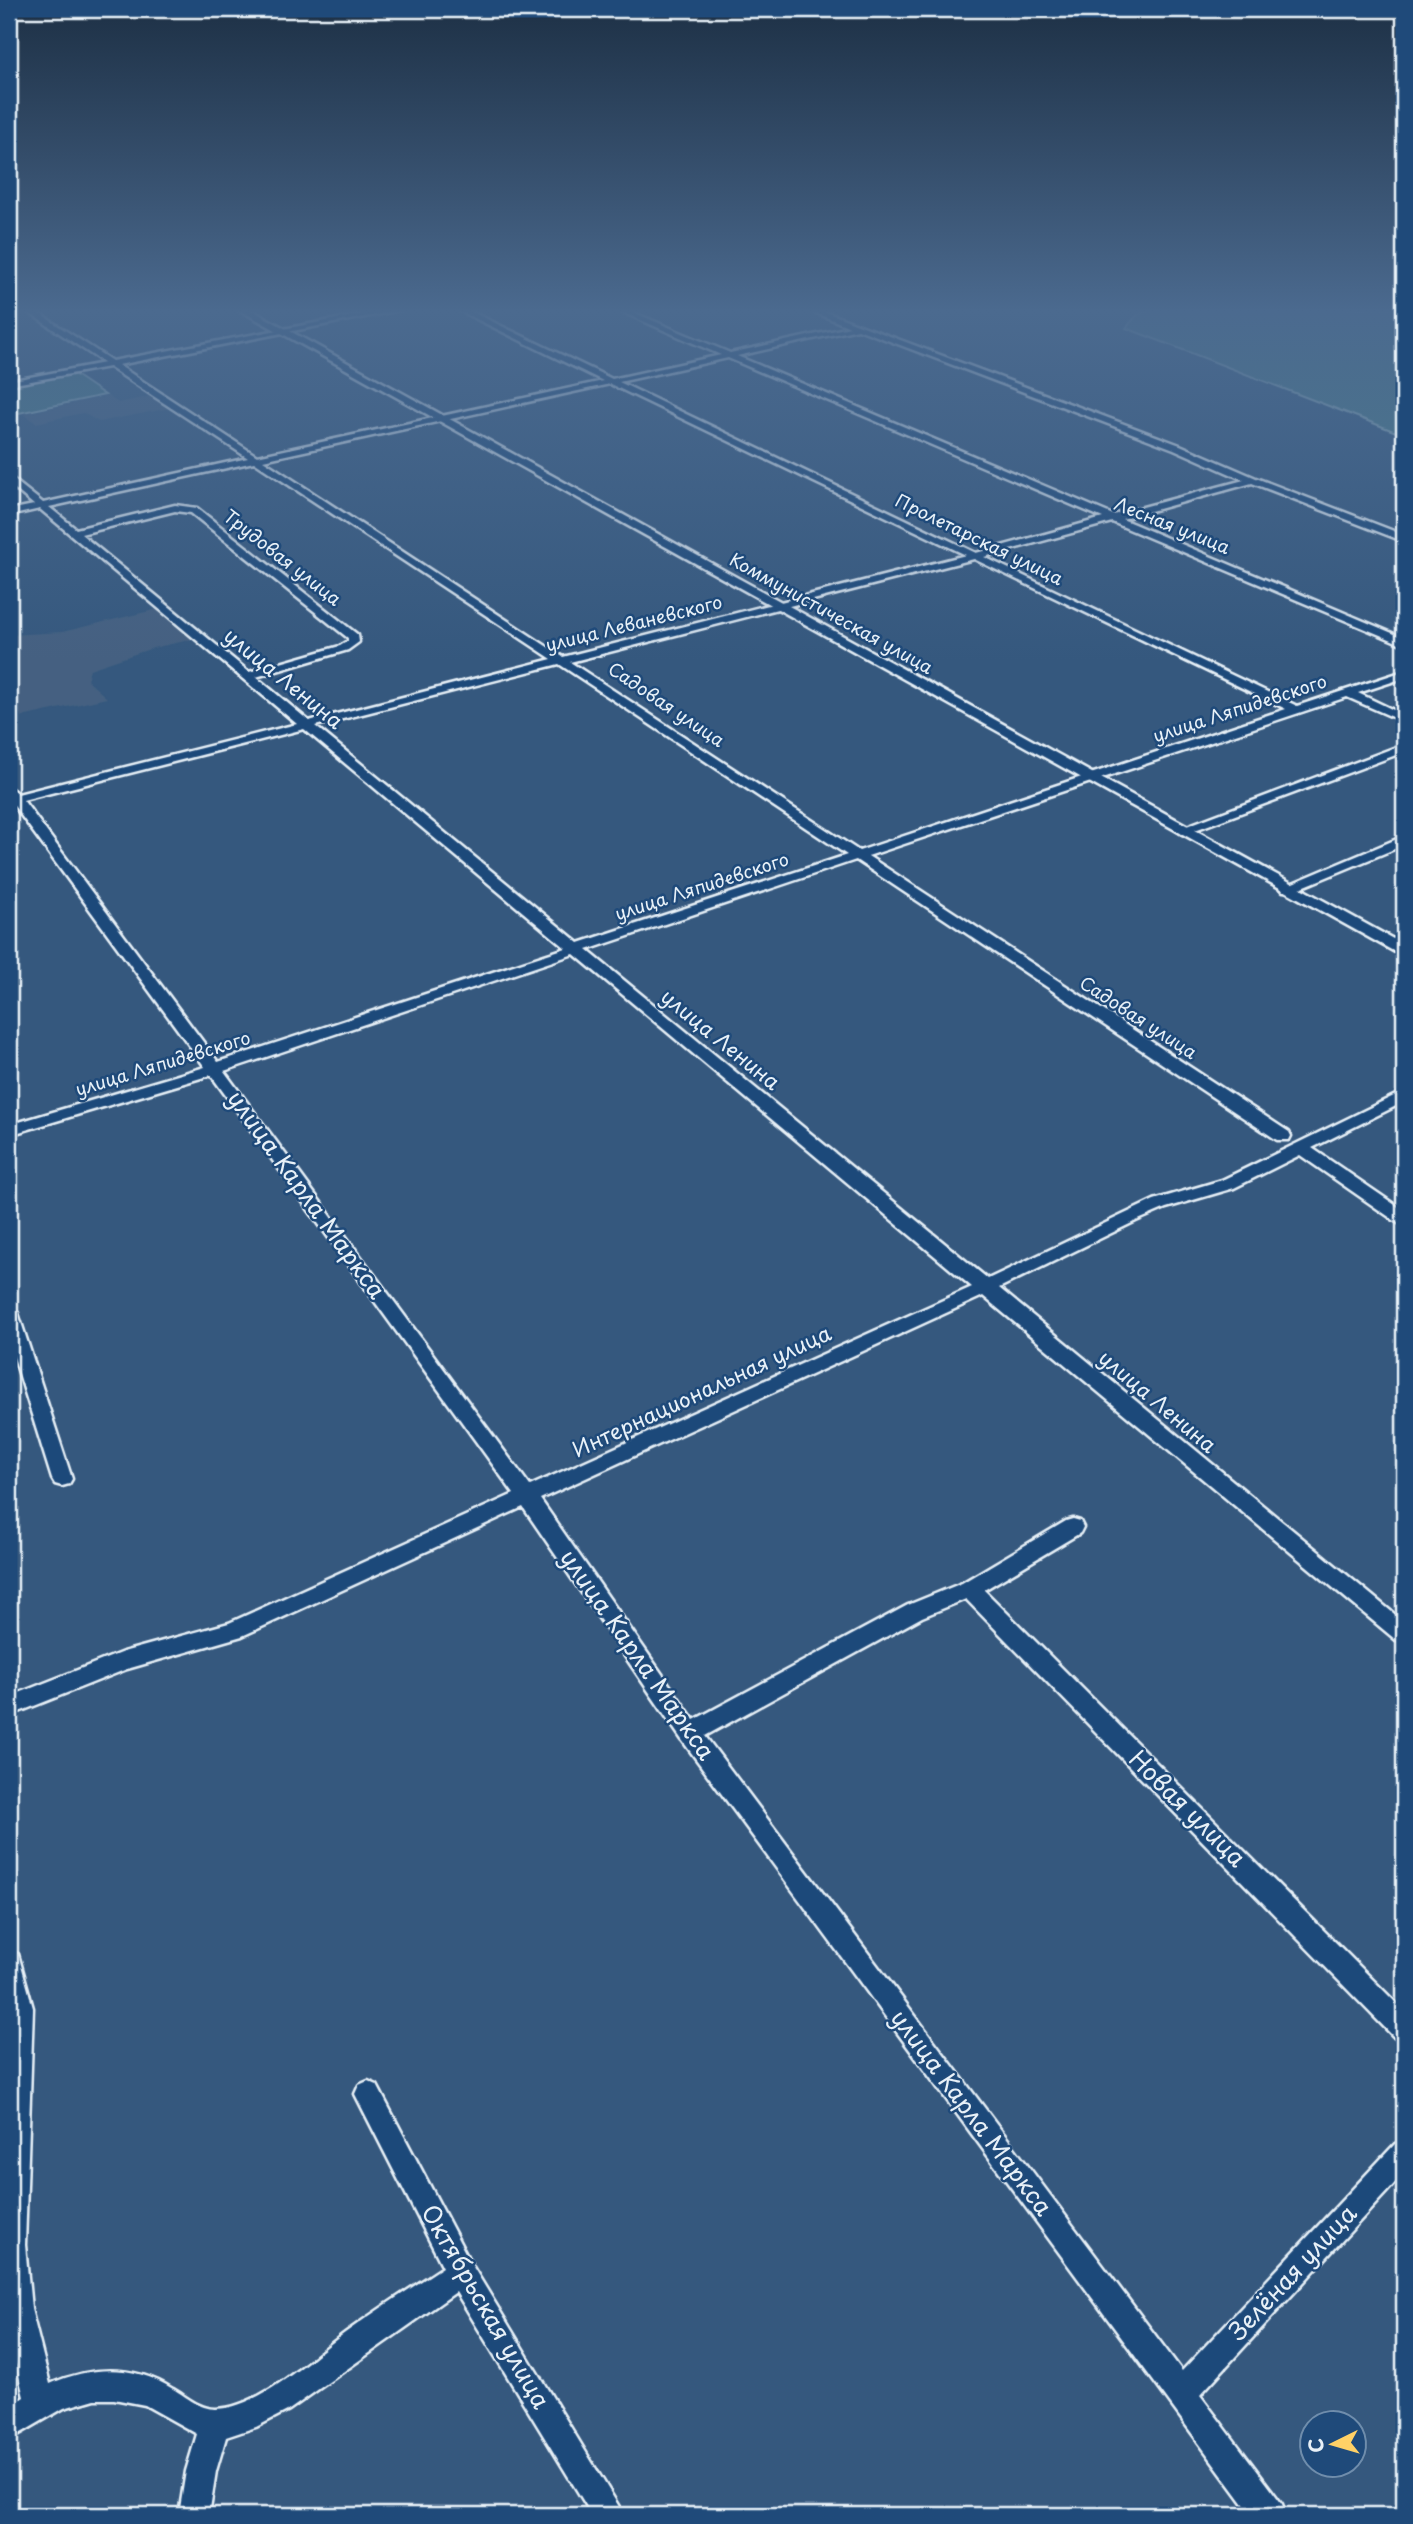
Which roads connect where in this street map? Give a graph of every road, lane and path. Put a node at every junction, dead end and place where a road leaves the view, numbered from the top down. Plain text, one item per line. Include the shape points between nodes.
1 (208, 426) edge
2 (411, 426) edge
3 (454, 426) edge
4 (704, 426) edge
5 (894, 426) edge
6 (1115, 426) edge
7 (258, 459) junction
8 (9, 479) edge
9 (1253, 480) junction
10 (40, 506) junction
11 (9, 513) edge
12 (1115, 520) junction
13 (73, 533) junction
14 (1404, 538) edge
15 (975, 556) junction
16 (776, 606) junction
17 (1404, 642) edge
18 (564, 659) junction
19 (1404, 674) edge
20 (247, 676) junction
21 (1349, 693) junction
22 (1296, 710) junction
23 (1404, 719) edge
24 (307, 725) junction
25 (1404, 748) edge
26 (1090, 779) junction
27 (11, 797) edge
28 (1182, 830) junction
29 (1404, 840) edge
30 (856, 856) junction
31 (1288, 888) junction
32 (576, 949) junction
33 (1404, 952) edge
34 (214, 1069) junction
35 (1404, 1096) edge
36 (9, 1130) edge
37 (1283, 1136) dead end
38 (1301, 1148) junction
39 (1404, 1219) edge
40 (987, 1287) junction
41 (9, 1313) edge
42 (62, 1479) dead end
43 (527, 1497) junction
44 (1073, 1527) dead end
45 (968, 1589) junction
46 (1404, 1634) edge
47 (9, 1707) edge
48 (690, 1733) junction
49 (9, 1962) edge
50 (1404, 2029) edge
51 (368, 2094) dead end
52 (1404, 2152) edge
53 (460, 2272) junction
54 (1182, 2393) junction
55 (40, 2402) junction
56 (215, 2424) junction
57 (9, 2425) edge
58 (194, 2515) edge
59 (609, 2515) edge
60 (1271, 2515) edge

1 - 7 street, Садовая улица
2 - 7 street
3 - 16 street, Коммунистическая улица
4 - 15 street, Пролетарская улица
5 - 12 street, Лесная улица
6 - 9 street
7 - 10 street
7 - 18 street, Садовая улица
8 - 10 street, улица Ленина
9 - 12 street, улица Леваневского
9 - 14 street
10 - 11 street
10 - 13 street, улица Ленина
12 - 15 street, улица Леваневского
12 - 17 street, Лесная улица
13 - 20 street, улица Ленина
13 - 20 street, Трудовая улица via 175,508 194,510 354,637 344,648
15 - 16 street, улица Леваневского
15 - 22 street, Пролетарская улица
16 - 18 street, улица Леваневского
16 - 26 street, Коммунистическая улица
18 - 24 street, улица Леваневского
18 - 30 street, Садовая улица
19 - 21 street, улица Ляпидевского
20 - 24 street, улица Ленина
21 - 22 street, улица Ляпидевского
21 - 23 street
22 - 26 street, улица Ляпидевского
24 - 27 street, улица Леваневского
24 - 32 street, улица Ленина
25 - 28 street
26 - 28 street, Коммунистическая улица
26 - 30 street, улица Ляпидевского
27 - 34 street, улица Карла Маркса via 76,878
28 - 31 street, Коммунистическая улица
29 - 31 street
30 - 32 street, улица Ляпидевского
30 - 37 street, Садовая улица
31 - 33 street, Коммунистическая улица
32 - 34 street, улица Ляпидевского
32 - 40 street, улица Ленина
34 - 36 street, улица Ляпидевского
34 - 43 street, улица Карла Маркса
35 - 38 street, Интернациональная улица
38 - 39 street
38 - 40 street, Интернациональная улица via 1228,1184 1130,1217
40 - 43 street, Интернациональная улица
40 - 46 street, улица Ленина
41 - 42 street
43 - 47 street, Интернациональная улица via 234,1630 123,1661
43 - 48 street, улица Карла Маркса
44 - 45 street
45 - 48 street via 915,1611
45 - 50 street, Новая улица
48 - 54 street, улица Карла Маркса
49 - 55 street via 20,2008 11,2245 17,2309
51 - 53 street, Октябрьская улица
52 - 54 street, Зелёная улица
53 - 56 street via 272,2406
53 - 59 street, Октябрьская улица
54 - 60 street, улица Карла Маркса
55 - 56 street via 85,2386 119,2383 151,2393 204,2425
55 - 57 street
56 - 58 street

